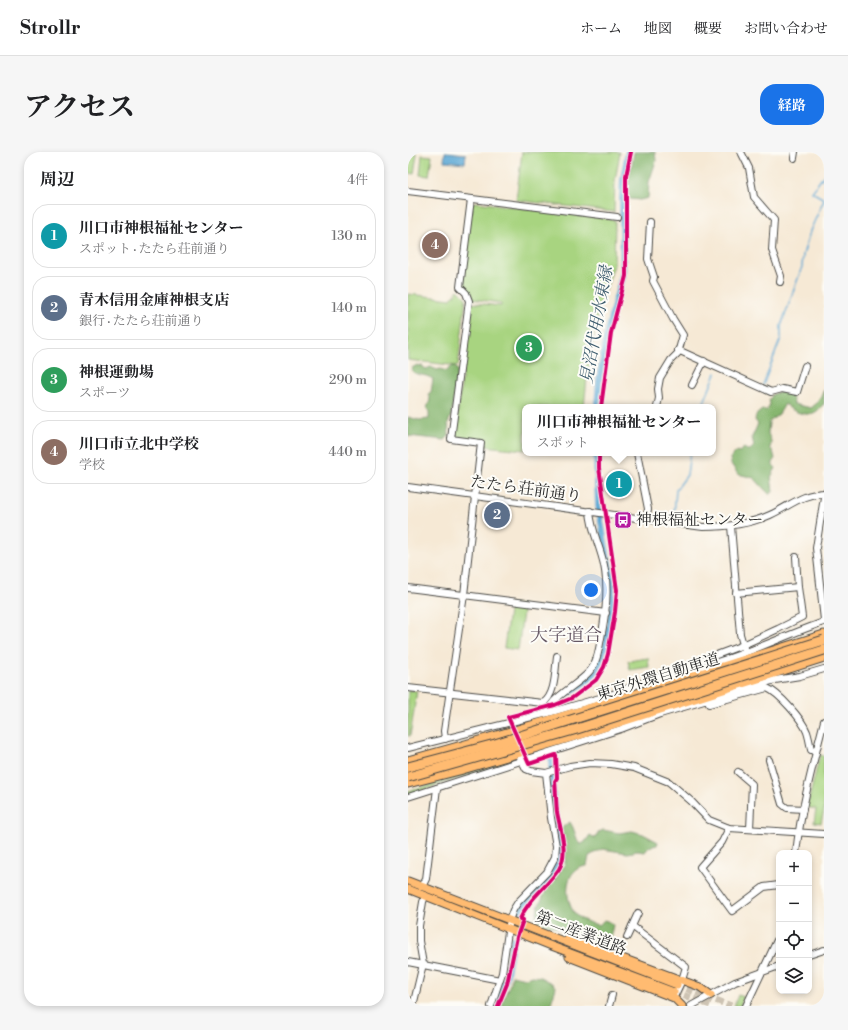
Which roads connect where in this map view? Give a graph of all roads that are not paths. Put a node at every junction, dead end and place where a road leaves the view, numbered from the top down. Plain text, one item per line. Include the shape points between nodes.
1 (740, 152) edge
2 (408, 191) edge
3 (471, 199) junction
4 (617, 217) dead end
5 (650, 222) dead end
6 (780, 282) dead end
7 (678, 350) junction
8 (704, 361) junction
9 (805, 366) dead end
10 (692, 385) dead end
11 (658, 404) edge
12 (639, 456) edge
13 (408, 487) edge
14 (824, 493) edge
15 (475, 496) junction
16 (824, 497) edge
17 (592, 511) junction
18 (646, 519) junction
19 (731, 526) junction
20 (796, 557) dead end
21 (798, 587) junction
22 (408, 588) edge
23 (736, 593) junction
24 (464, 595) junction
25 (606, 613) junction
26 (824, 621) edge
27 (824, 631) edge
28 (824, 635) edge
29 (824, 640) edge
30 (743, 647) junction
31 (824, 650) edge
32 (760, 655) junction
33 (557, 656) dead end
34 (824, 657) edge
35 (824, 660) edge
36 (824, 669) edge
37 (767, 675) junction
38 (408, 688) edge
39 (450, 692) junction
40 (610, 695) junction
41 (548, 713) junction
42 (660, 714) junction
43 (824, 721) edge
44 (446, 739) junction
45 (408, 748) edge
46 (819, 750) edge
47 (519, 753) dead end
48 (408, 760) edge
49 (522, 760) junction
50 (769, 760) dead end
51 (408, 767) edge
52 (459, 770) junction
53 (738, 772) dead end
54 (546, 773) junction
55 (408, 777) edge
56 (408, 783) edge
57 (408, 787) edge
58 (437, 788) junction
59 (408, 797) edge
60 (803, 809) junction
61 (729, 828) junction
62 (750, 829) junction
63 (798, 832) junction
64 (824, 834) edge
65 (796, 850) edge
66 (408, 881) edge
67 (776, 885) edge
68 (422, 887) junction
69 (408, 889) edge
70 (425, 896) junction
71 (638, 913) dead end
72 (510, 920) junction
73 (632, 926) junction
74 (509, 929) junction
75 (627, 937) dead end
76 (776, 943) edge
77 (824, 950) edge
78 (812, 955) edge
79 (408, 962) edge
80 (423, 964) junction
81 (776, 967) edge
82 (763, 971) junction
83 (500, 980) junction
84 (677, 989) junction
85 (612, 995) dead end
86 (711, 995) junction
87 (413, 1006) edge
88 (490, 1006) edge
89 (609, 1006) edge
90 (682, 1006) edge
91 (691, 1006) edge
92 (746, 1006) edge

1 - 6 street via 749,168 754,197 774,220 772,250 781,276
2 - 3 street
3 - 4 street
3 - 15 street via 460,287 469,301 451,439 481,443
5 - 7 street via 648,259 654,277 652,280 682,332
7 - 8 street
7 - 11 street via 660,378
8 - 9 street via 771,392 782,389 797,392
8 - 10 street
12 - 18 street via 648,509
13 - 15 street, たたら荘前通り
14 - 19 street, たたら荘前通り via 807,495 770,515
15 - 17 street, たたら荘前通り
15 - 24 street
16 - 26 street via 816,548
17 - 18 street, たたら荘前通り
17 - 25 street via 591,520 604,565
18 - 19 street, たたら荘前通り via 695,526
19 - 23 street
20 - 21 street
21 - 23 street
21 - 30 street via 802,618
22 - 24 street
23 - 30 street
24 - 25 street
24 - 39 street
25 - 41 street via 594,664 589,672 554,701
26 - 40 street via 734,657
27 - 32 highway
28 - 32 highway
29 - 51 highway, 東京外環自動車道, bridge via 495,744
30 - 40 street
31 - 55 highway, 東京外環自動車道, bridge via 577,729
32 - 48 highway via 551,720
33 - 39 street via 554,687 543,703
34 - 37 highway
35 - 37 highway
36 - 42 street via 775,680
37 - 52 highway
38 - 39 street
39 - 44 street via 444,730
40 - 41 street
41 - 44 street via 507,726
42 - 46 street via 679,712 765,687 779,695 803,723 811,750
42 - 49 street
43 - 46 street
44 - 45 street
46 - 60 street
47 - 49 street
49 - 54 street via 526,769
49 - 58 street
50 - 60 street via 782,804 787,808
52 - 56 highway
52 - 57 highway
53 - 62 street via 752,784
54 - 61 street via 590,763 634,768 669,782 709,820
54 - 72 street via 556,846 555,857 547,872 518,902
58 - 59 street
58 - 68 street via 426,879
60 - 63 street
61 - 62 street
61 - 67 street via 722,842 700,867 732,911 764,887
62 - 63 street
63 - 64 street
63 - 65 street
66 - 68 main road, 第二産業道路
68 - 72 main road, 第二産業道路
69 - 70 main road, 第二産業道路
70 - 74 main road, 第二産業道路
70 - 80 street via 419,926
71 - 73 street
72 - 74 street
72 - 84 main road, 第二産業道路
73 - 75 street
73 - 84 street via 686,967
74 - 83 street
74 - 84 main road, 第二産業道路 via 549,945 586,965
76 - 82 street
77 - 78 street
79 - 80 street
80 - 83 street
80 - 87 street
81 - 82 street
82 - 86 street
82 - 92 street
83 - 88 street
84 - 86 main road via 704,989
84 - 90 main road
85 - 89 street
86 - 91 street

